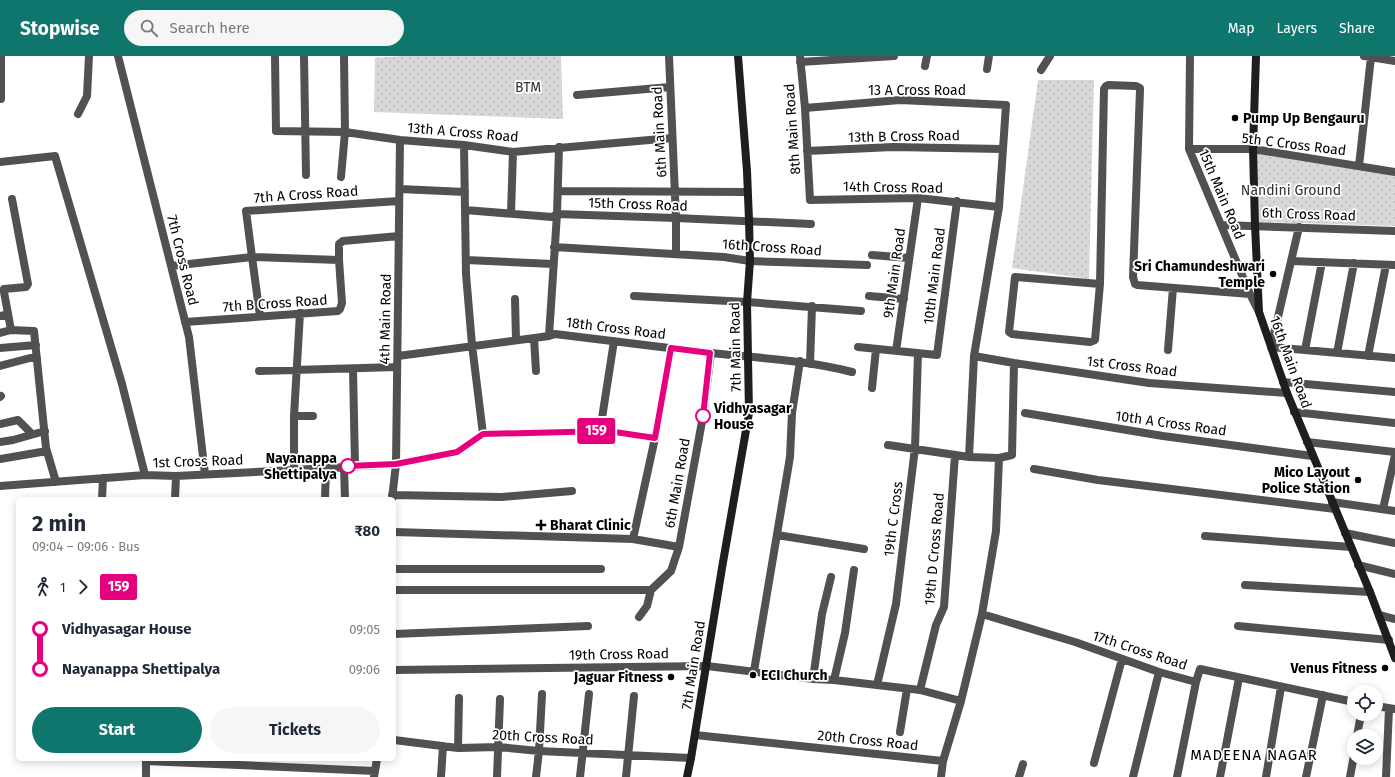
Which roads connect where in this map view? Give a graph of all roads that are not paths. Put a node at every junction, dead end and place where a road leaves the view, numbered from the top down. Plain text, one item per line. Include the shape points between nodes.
1 (1, 56) edge
2 (89, 56) edge
3 (118, 56) edge
4 (275, 56) edge
5 (304, 56) edge
6 (344, 56) edge
7 (669, 56) edge
8 (738, 56) edge
9 (894, 56) edge
10 (927, 56) edge
11 (989, 56) edge
12 (1050, 56) edge
13 (1190, 56) edge
14 (1256, 56) edge
15 (1368, 57) edge
16 (800, 59) edge
17 (1395, 61) edge
18 (925, 66) dead end
19 (987, 69) dead end
20 (1041, 70) dead end
21 (670, 87) junction
22 (577, 95) dead end
23 (1, 99) dead end
24 (805, 108) junction
25 (78, 114) dead end
26 (306, 130) junction
27 (345, 132) junction
28 (672, 138) junction
29 (400, 140) junction
30 (464, 145) junction
31 (559, 147) junction
32 (1002, 149) junction
33 (1189, 149) junction
34 (1253, 149) junction
35 (807, 151) junction
36 (513, 152) junction
37 (0, 162) edge
38 (1359, 166) junction
39 (1395, 172) edge
40 (306, 175) dead end
41 (341, 177) dead end
42 (400, 189) junction
43 (558, 191) junction
44 (465, 192) junction
45 (675, 192) junction
46 (748, 192) junction
47 (918, 198) junction
48 (12, 199) dead end
49 (810, 200) joint
50 (399, 201) junction
51 (957, 201) junction
52 (999, 207) junction
53 (465, 210) junction
54 (511, 213) junction
55 (557, 214) junction
56 (676, 218) junction
57 (749, 220) junction
58 (811, 224) dead end
59 (1221, 225) junction
60 (1255, 225) junction
61 (1299, 227) junction
62 (1395, 231) edge
63 (399, 236) junction
64 (554, 247) junction
65 (676, 254) junction
66 (872, 255) dead end
67 (252, 257) junction
68 (909, 258) junction
69 (338, 260) junction
70 (466, 260) junction
71 (750, 261) junction
72 (1292, 261) junction
73 (1322, 262) junction
74 (553, 264) junction
75 (1354, 264) junction
76 (1386, 264) junction
77 (867, 265) dead end
78 (1395, 265) edge
79 (171, 266) junction
80 (1100, 284) junction
81 (1173, 288) junction
82 (2, 289) edge
83 (1250, 294) junction
84 (634, 296) dead end
85 (869, 296) dead end
86 (515, 299) dead end
87 (904, 299) junction
88 (3, 300) edge
89 (747, 302) junction
90 (812, 306) junction
91 (861, 311) dead end
92 (1259, 312) junction
93 (300, 313) junction
94 (4, 315) edge
95 (260, 316) junction
96 (185, 322) junction
97 (11, 330) junction
98 (0, 334) edge
99 (548, 336) junction
100 (534, 338) junction
101 (516, 340) junction
102 (614, 341) junction
103 (36, 346) junction
104 (472, 346) junction
105 (858, 347) dead end
106 (1271, 347) junction
107 (0, 348) edge
108 (671, 348) junction
109 (876, 349) junction
110 (1168, 350) dead end
111 (1305, 350) junction
112 (896, 351) junction
113 (710, 353) junction
114 (918, 353) junction
115 (1337, 353) junction
116 (398, 356) junction
117 (749, 356) junction
118 (974, 356) junction
119 (1368, 356) junction
120 (37, 358) junction
121 (1395, 358) edge
122 (800, 361) junction
123 (810, 364) junction
124 (1014, 364) junction
125 (0, 366) edge
126 (397, 367) junction
127 (353, 369) junction
128 (296, 370) junction
129 (536, 371) dead end
130 (259, 372) dead end
131 (852, 372) dead end
132 (1283, 382) junction
133 (872, 388) dead end
134 (1395, 392) edge
135 (1287, 393) junction
136 (1294, 412) junction
137 (1025, 413) dead end
138 (294, 416) junction
139 (313, 416) dead end
140 (1395, 423) edge
141 (0, 424) edge
142 (45, 431) junction
143 (600, 431) junction
144 (32, 434) junction
145 (483, 434) junction
146 (655, 438) junction
147 (0, 442) edge
148 (1307, 442) junction
149 (888, 446) dead end
150 (915, 448) junction
151 (47, 451) junction
152 (1395, 453) edge
153 (955, 455) junction
154 (1312, 456) junction
155 (969, 457) junction
156 (999, 458) junction
157 (0, 459) edge
158 (396, 464) junction
159 (355, 466) junction
160 (344, 467) junction
161 (326, 468) junction
162 (1034, 469) dead end
163 (294, 470) junction
164 (205, 474) junction
165 (145, 476) junction
166 (176, 476) junction
167 (103, 478) junction
168 (1392, 480) edge
169 (56, 482) junction
170 (0, 486) edge
171 (572, 491) dead end
172 (102, 497) edge
173 (175, 497) edge
174 (325, 497) edge
175 (346, 497) edge
176 (392, 497) edge
177 (1333, 506) junction
178 (1383, 509) junction
179 (1395, 511) edge
180 (396, 532) edge
181 (1345, 533) junction
182 (777, 535) junction
183 (1204, 536) dead end
184 (633, 539) junction
185 (1395, 543) edge
186 (679, 547) junction
187 (1351, 547) junction
188 (864, 549) dead end
189 (1358, 565) junction
190 (601, 568) dead end
191 (396, 569) edge
192 (854, 570) dead end
193 (1395, 574) edge
194 (831, 577) dead end
195 (1245, 585) dead end
196 (396, 590) edge
197 (651, 590) junction
198 (1370, 592) junction
199 (982, 614) junction
200 (1379, 615) junction
201 (639, 617) dead end
202 (1395, 619) edge
203 (588, 626) dead end
204 (1238, 626) dead end
205 (396, 634) edge
206 (1389, 640) junction
207 (1394, 655) edge
208 (1122, 659) junction
209 (707, 666) junction
210 (396, 670) edge
211 (754, 671) junction
212 (1159, 672) junction
213 (1239, 678) junction
214 (813, 679) junction
215 (834, 680) junction
216 (1196, 682) junction
217 (878, 685) junction
218 (1281, 687) junction
219 (907, 689) junction
220 (920, 690) junction
221 (542, 694) dead end
222 (589, 694) dead end
223 (1323, 694) junction
224 (634, 696) dead end
225 (459, 698) dead end
226 (500, 699) dead end
227 (1347, 700) edge
228 (961, 701) junction
229 (1392, 709) edge
230 (900, 732) dead end
231 (695, 735) junction
232 (396, 740) edge
233 (443, 746) junction
234 (499, 747) junction
235 (458, 748) junction
236 (539, 751) junction
237 (583, 752) junction
238 (628, 756) junction
239 (691, 758) junction
240 (146, 761) edge
241 (162, 761) edge
242 (377, 761) edge
243 (943, 761) junction
244 (1094, 763) dead end
245 (1023, 764) dead end
246 (1352, 765) edge
247 (374, 774) edge
248 (146, 777) edge
249 (441, 777) edge
250 (497, 777) edge
251 (536, 777) edge
252 (580, 777) edge
253 (626, 777) edge
254 (687, 777) edge
255 (941, 777) edge
256 (1019, 777) edge
257 (1132, 777) edge
258 (1177, 777) edge
259 (1220, 777) edge
260 (1266, 777) edge
261 (1306, 777) edge
262 (1350, 777) edge
263 (1386, 777) edge

1 - 23 street
2 - 25 street via 87,96
3 - 79 street, 7th Cross Road
4 - 26 street, 13th A Cross Road via 276,130
5 - 26 street
6 - 27 street
7 - 21 street, 6th Main Road
8 - 46 street, 7th Main Road
9 - 16 street
10 - 18 street
11 - 19 street
12 - 20 street
13 - 33 street, 15th Main Road
14 - 34 street, 16th Main Road
15 - 17 street
15 - 38 street
16 - 24 street, 8th Main Road
21 - 22 street
21 - 28 street, 6th Main Road
24 - 32 street, 13 A Cross Road via 900,100 1006,104
24 - 35 street, 8th Main Road
26 - 27 street, 13th A Cross Road
26 - 40 street
27 - 29 street, 13th A Cross Road
27 - 41 street
28 - 31 street, 13th A Cross Road
28 - 45 street, 6th Main Road
29 - 30 street, 13th A Cross Road
29 - 42 street, 4th Main Road
30 - 36 street, 13th A Cross Road
30 - 44 street
31 - 36 street, 13th A Cross Road
31 - 43 street
32 - 35 street, 13th B Cross Road via 893,147
32 - 52 street
33 - 34 street, 5th C Cross Road
33 - 59 street, 15th Main Road
34 - 38 street, 5th C Cross Road
34 - 60 street, 16th Main Road
35 - 49 street, 8th Main Road
36 - 54 street
37 - 165 street via 55,156 122,384
38 - 39 street, 5th C Cross Road
42 - 44 street
42 - 50 street, 4th Main Road
43 - 45 street
43 - 55 street
44 - 53 street
45 - 46 street
45 - 56 street, 6th Main Road
46 - 57 street, 7th Main Road
47 - 49 street, 14th Cross Road
47 - 51 street, 14th Cross Road
47 - 68 street, 9th Main Road
48 - 82 street via 28,284 26,287
50 - 63 street, 4th Main Road
50 - 67 street, 7th A Cross Road via 246,211
51 - 52 street, 14th Cross Road
51 - 114 street, 10th Main Road via 937,355
52 - 118 street
53 - 54 street, 15th Cross Road
53 - 70 street
54 - 55 street, 15th Cross Road via 552,216
55 - 56 street, 15th Cross Road
55 - 64 street
56 - 57 street, 15th Cross Road
56 - 65 street, 6th Main Road
57 - 58 street, 15th Cross Road
57 - 71 street, 7th Main Road
59 - 60 street, 6th Cross Road
59 - 83 street, 15th Main Road
60 - 61 street, 6th Cross Road
60 - 92 street, 16th Main Road
61 - 62 street, 6th Cross Road
61 - 72 street
63 - 69 street via 343,241 339,244
63 - 116 street, 4th Main Road
64 - 65 street, 16th Cross Road
64 - 74 street
65 - 71 street, 16th Cross Road via 724,256
66 - 68 street
67 - 69 street
67 - 79 street
67 - 95 street
68 - 87 street, 9th Main Road
69 - 93 street, 7th B Cross Road via 342,303 340,309
70 - 74 street
70 - 104 street
71 - 77 street, 16th Cross Road
71 - 89 street, 7th Main Road
72 - 73 street
72 - 106 street
73 - 75 street
73 - 111 street
74 - 99 street
75 - 76 street
75 - 115 street
76 - 78 street
76 - 119 street
79 - 96 street, 7th Cross Road
80 - 80 street via 1095,340 1009,332 1015,277
80 - 81 street via 1104,89 1108,85 1136,86 1140,90 1133,281 1137,286
81 - 83 street
81 - 110 street
82 - 88 street
83 - 92 street, 15th Main Road
84 - 89 street
85 - 87 street
86 - 101 street
87 - 112 street, 9th Main Road
88 - 94 street
89 - 90 street
89 - 117 street, 7th Main Road
90 - 91 street
90 - 123 street
92 - 106 street, 16th Main Road
93 - 95 street, 7th B Cross Road
93 - 128 street
94 - 97 street
95 - 96 street, 7th B Cross Road
96 - 164 street, 7th Cross Road
97 - 98 street
97 - 103 street via 34,331
99 - 100 street, 18th Cross Road
99 - 102 street, 18th Cross Road via 555,334
100 - 101 street, 18th Cross Road
100 - 129 street
101 - 104 street, 18th Cross Road
102 - 108 street, 18th Cross Road
102 - 143 street
103 - 107 street
103 - 120 street
104 - 116 street, 18th Cross Road
104 - 145 street
105 - 109 street
106 - 111 street
106 - 132 street, 16th Main Road
108 - 113 street, 18th Cross Road
108 - 146 street
109 - 112 street
109 - 133 street
111 - 115 street
112 - 114 street
113 - 117 street, 18th Cross Road
113 - 186 street, 6th Main Road via 703,416
114 - 150 street, 19th C Cross
115 - 119 street
116 - 126 street, 4th Main Road
117 - 122 street, 18th Cross Road
117 - 209 street, 7th Main Road via 749,413
118 - 124 street, 1st Cross Road
118 - 155 street
119 - 121 street
120 - 125 street
120 - 142 street
122 - 123 street, 18th Cross Road
122 - 182 street via 792,413 790,457
123 - 131 street, 18th Cross Road
124 - 135 street, 1st Cross Road via 1149,382
124 - 156 street via 1012,455
126 - 127 street
126 - 158 street, 4th Main Road
127 - 128 street
127 - 159 street
128 - 130 street
128 - 138 street
132 - 134 street
132 - 135 street, 16th Main Road
135 - 136 street, 16th Main Road
136 - 140 street
136 - 148 street, 16th Main Road
137 - 154 street, 10th A Cross Road via 1163,436
138 - 139 street
138 - 163 street
141 - 144 street via 18,420
142 - 144 street
142 - 151 street
143 - 145 street
143 - 146 street
144 - 147 street
145 - 158 street, 1st Cross Road via 457,452
146 - 184 street
148 - 152 street
148 - 154 street, 16th Main Road
149 - 150 street
150 - 153 street
150 - 217 street, 19th C Cross via 896,604
151 - 157 street
151 - 169 street
152 - 168 street
153 - 155 street
153 - 220 street, 19th D Cross Road via 944,607 936,625
154 - 177 street, 16th Main Road
155 - 156 street
156 - 199 street via 996,531
158 - 159 street, 1st Cross Road
158 - 176 street, 4th Main Road
159 - 160 street, 1st Cross Road
160 - 161 street, 1st Cross Road
160 - 175 street
161 - 163 street, 1st Cross Road
161 - 174 street
162 - 177 street via 1098,480
163 - 164 street, 1st Cross Road
164 - 166 street, 1st Cross Road
165 - 166 street, 1st Cross Road
165 - 167 street, 1st Cross Road
166 - 173 street
167 - 169 street, 1st Cross Road
167 - 172 street
168 - 178 street
169 - 170 street, 1st Cross Road
171 - 176 street via 502,497
177 - 178 street
177 - 181 street, 16th Main Road
178 - 179 street
180 - 184 street
181 - 185 street
181 - 187 street, 16th Main Road
182 - 188 street
182 - 211 street
183 - 187 street
184 - 186 street
186 - 197 street, 6th Main Road via 671,571
187 - 189 street, 16th Main Road
189 - 193 street
189 - 198 street, 16th Main Road
190 - 191 street
192 - 215 street via 845,633
194 - 214 street via 822,614
195 - 198 street
196 - 197 street
197 - 201 street via 647,606
198 - 200 street, 16th Main Road
199 - 208 street, 17th Cross Road
199 - 228 street
200 - 202 street
200 - 206 street, 16th Main Road
203 - 205 street
204 - 206 street
206 - 207 street, 16th Main Road
208 - 212 street, 17th Cross Road
208 - 244 street
209 - 210 street, 19th Cross Road
209 - 211 street, 19th Cross Road
209 - 231 street, 7th Main Road
211 - 214 street, 19th Cross Road
212 - 216 street, 17th Cross Road
212 - 257 street
213 - 216 street, 17th Cross Road via 1200,669
213 - 218 street, 17th Cross Road
213 - 259 street
214 - 215 street, 19th Cross Road
215 - 217 street, 19th Cross Road
216 - 258 street
217 - 219 street, 19th Cross Road
218 - 223 street, 17th Cross Road
218 - 260 street
219 - 220 street, 19th Cross Road
219 - 230 street
220 - 228 street, 19th Cross Road
221 - 236 street
222 - 237 street
223 - 227 street, 17th Cross Road
223 - 261 street
224 - 238 street
225 - 235 street
226 - 234 street
228 - 243 street
229 - 263 street
231 - 239 street, 7th Main Road
231 - 243 street, 20th Cross Road
232 - 233 street, 20th Cross Road
233 - 235 street, 20th Cross Road
233 - 249 street
234 - 235 street, 20th Cross Road
234 - 236 street, 20th Cross Road
234 - 250 street
236 - 237 street, 20th Cross Road
236 - 251 street
237 - 238 street, 20th Cross Road
237 - 252 street
238 - 239 street, 20th Cross Road
238 - 253 street
239 - 254 street, 7th Main Road
240 - 248 street
241 - 247 street
242 - 247 street
243 - 255 street
245 - 256 street
246 - 262 street

